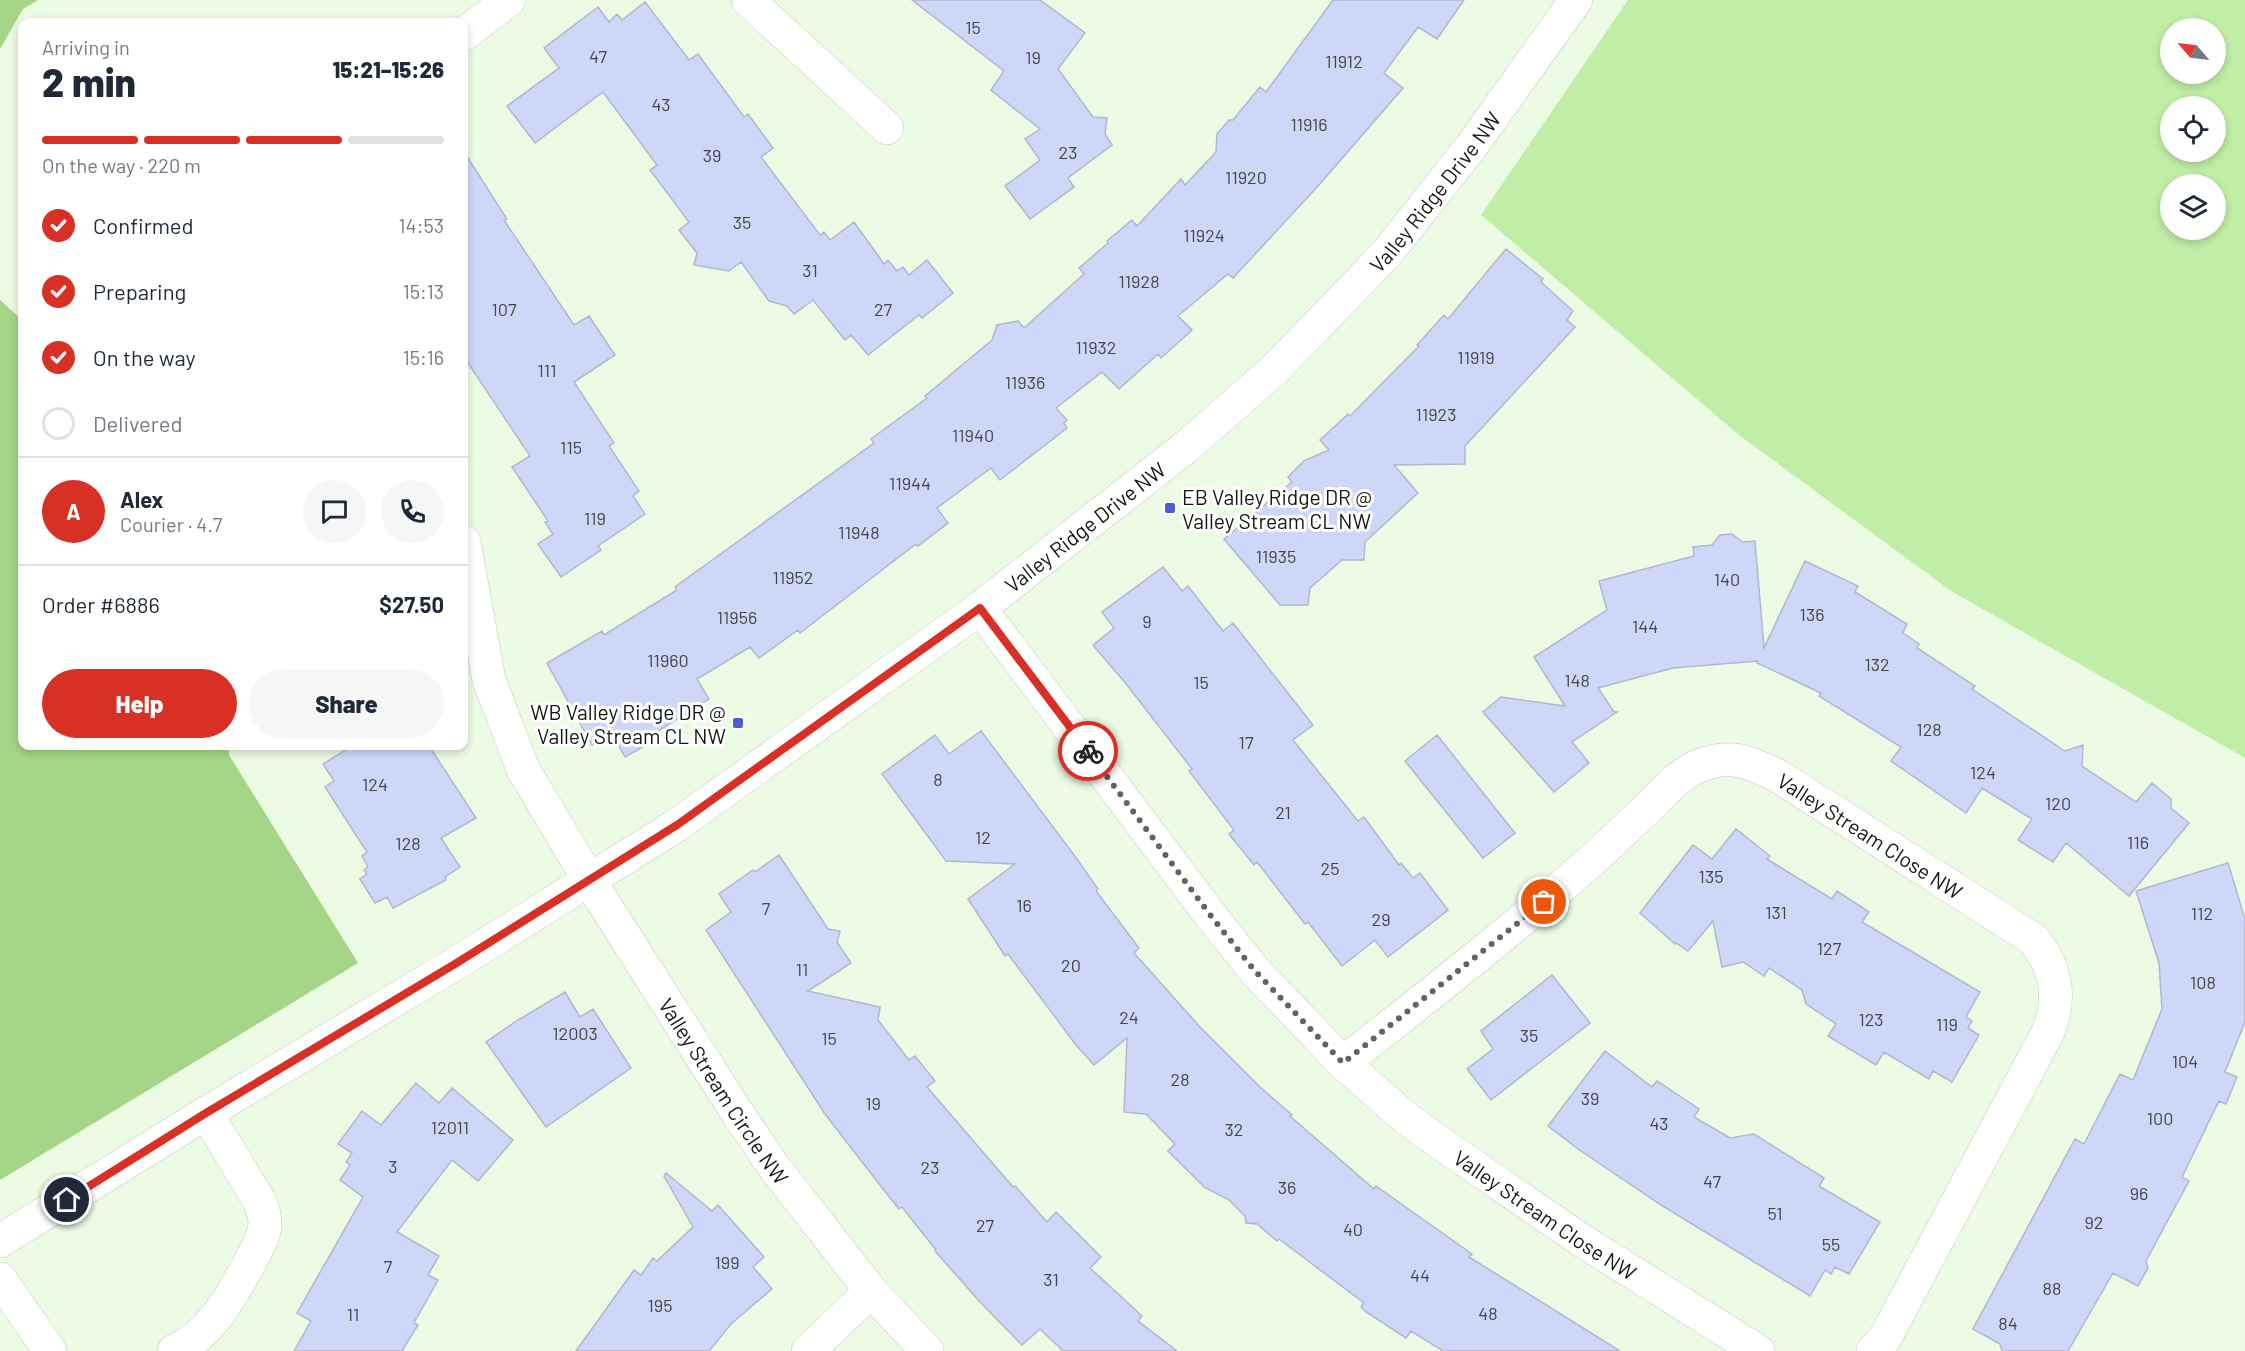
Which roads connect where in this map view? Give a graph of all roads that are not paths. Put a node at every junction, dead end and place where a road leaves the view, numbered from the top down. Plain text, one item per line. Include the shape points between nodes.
1 (509, 0) edge
2 (748, 0) edge
3 (1576, 0) edge
4 (468, 31) edge
5 (887, 128) dead end
6 (468, 564) edge
7 (980, 608) junction
8 (589, 880) junction
9 (1343, 1063) junction
10 (206, 1113) junction
11 (0, 1241) edge
12 (0, 1279) edge
13 (871, 1291) junction
14 (50, 1351) edge
15 (174, 1351) edge
16 (808, 1351) edge
17 (927, 1351) edge
18 (1758, 1351) edge
19 (1873, 1351) edge

1 - 4 street
2 - 5 street
3 - 7 street, Valley Ridge Drive NW via 1473,144 1388,252 1338,306 1274,370 1186,447
6 - 8 street, Valley Stream Circle NW via 489,680 523,769
7 - 8 street, Valley Ridge Drive NW via 687,818
7 - 9 street, Valley Stream Close NW via 1211,916 1255,971
8 - 10 street, Valley Ridge Drive NW
8 - 13 street, Valley Stream Circle NW via 762,1150
9 - 18 street, Valley Stream Close NW via 1407,1119 1449,1149 1581,1240
9 - 19 street, Valley Stream Close NW via 1528,916 1693,769 1708,762 1728,760 1750,762 1778,776 2033,939 2050,964 2055,980 2054,1017 2048,1032 1885,1338
10 - 11 street, Valley Ridge Drive NW
10 - 15 street via 260,1202 265,1226 261,1241 222,1312 194,1340
12 - 14 street
13 - 16 street
13 - 17 street, Valley Stream Circle NW

